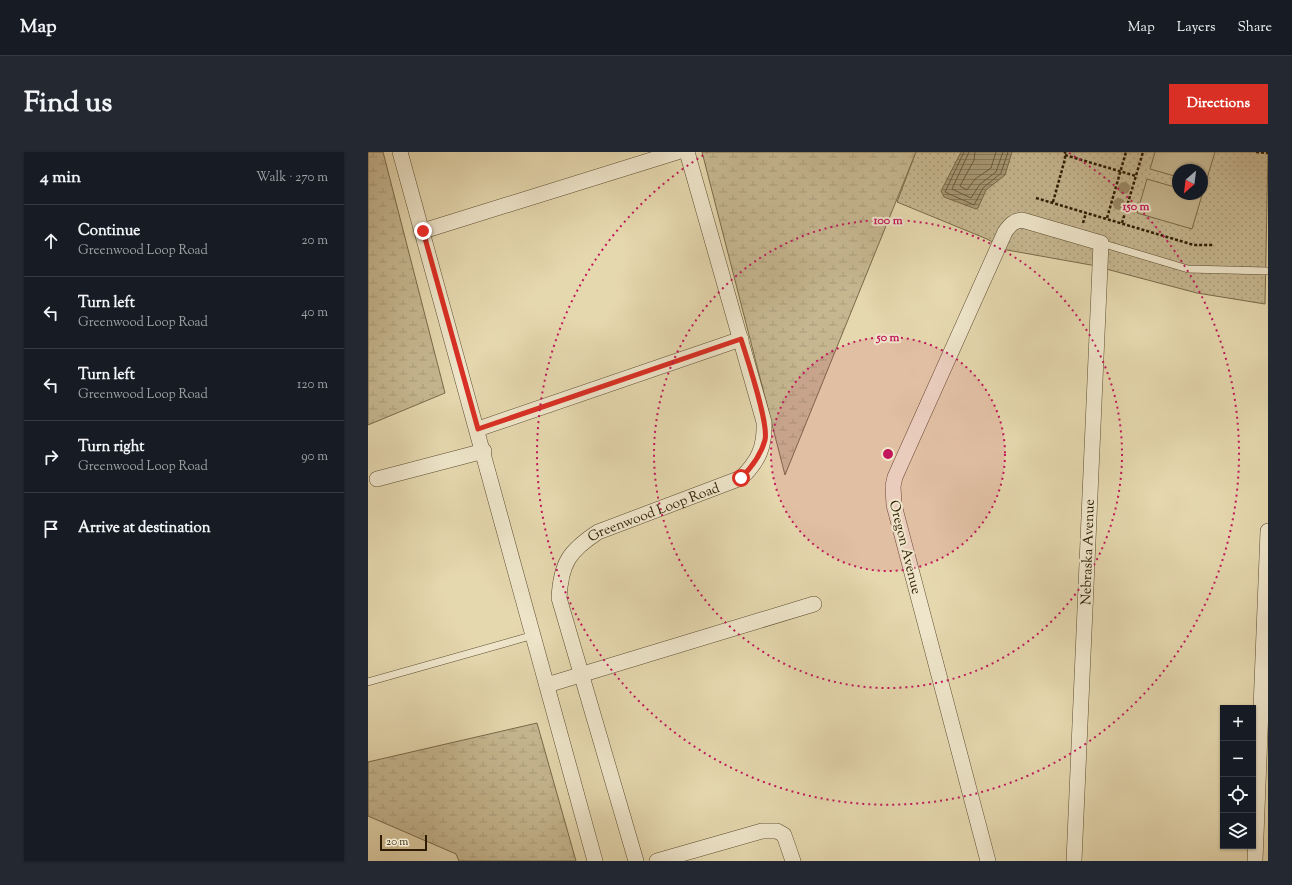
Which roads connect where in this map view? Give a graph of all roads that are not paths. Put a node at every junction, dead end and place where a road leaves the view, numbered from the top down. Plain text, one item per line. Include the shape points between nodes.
1 (400, 152) edge
2 (677, 152) edge
3 (687, 152) edge
4 (423, 231) junction
5 (1101, 243) junction
6 (1268, 271) edge
7 (741, 339) junction
8 (478, 429) junction
9 (484, 451) junction
10 (377, 479) dead end
11 (1268, 531) edge
12 (814, 604) dead end
13 (534, 635) junction
14 (581, 674) junction
15 (368, 682) edge
16 (547, 684) junction
17 (596, 861) edge
18 (636, 861) edge
19 (657, 861) edge
20 (794, 861) edge
21 (988, 861) edge
22 (1074, 861) edge
23 (1255, 861) edge

1 - 4 street
2 - 4 street
3 - 7 street, Greenwood Loop Road
4 - 8 street
5 - 6 lane via 1193,270
5 - 21 street, Oregon Avenue via 1022,220 1010,225 893,486 894,505
5 - 22 street, Nebraska Avenue
7 - 8 street
7 - 14 street, Greenwood Loop Road via 764,422 765,439 753,466 741,478 598,532 579,545 560,577 559,598
8 - 9 street
9 - 10 street
9 - 13 street
11 - 23 street
12 - 14 street
13 - 15 lane
13 - 16 street
14 - 16 street
14 - 18 street, Greenwood Loop Road
16 - 17 street
19 - 20 street via 762,831 777,831 784,835

